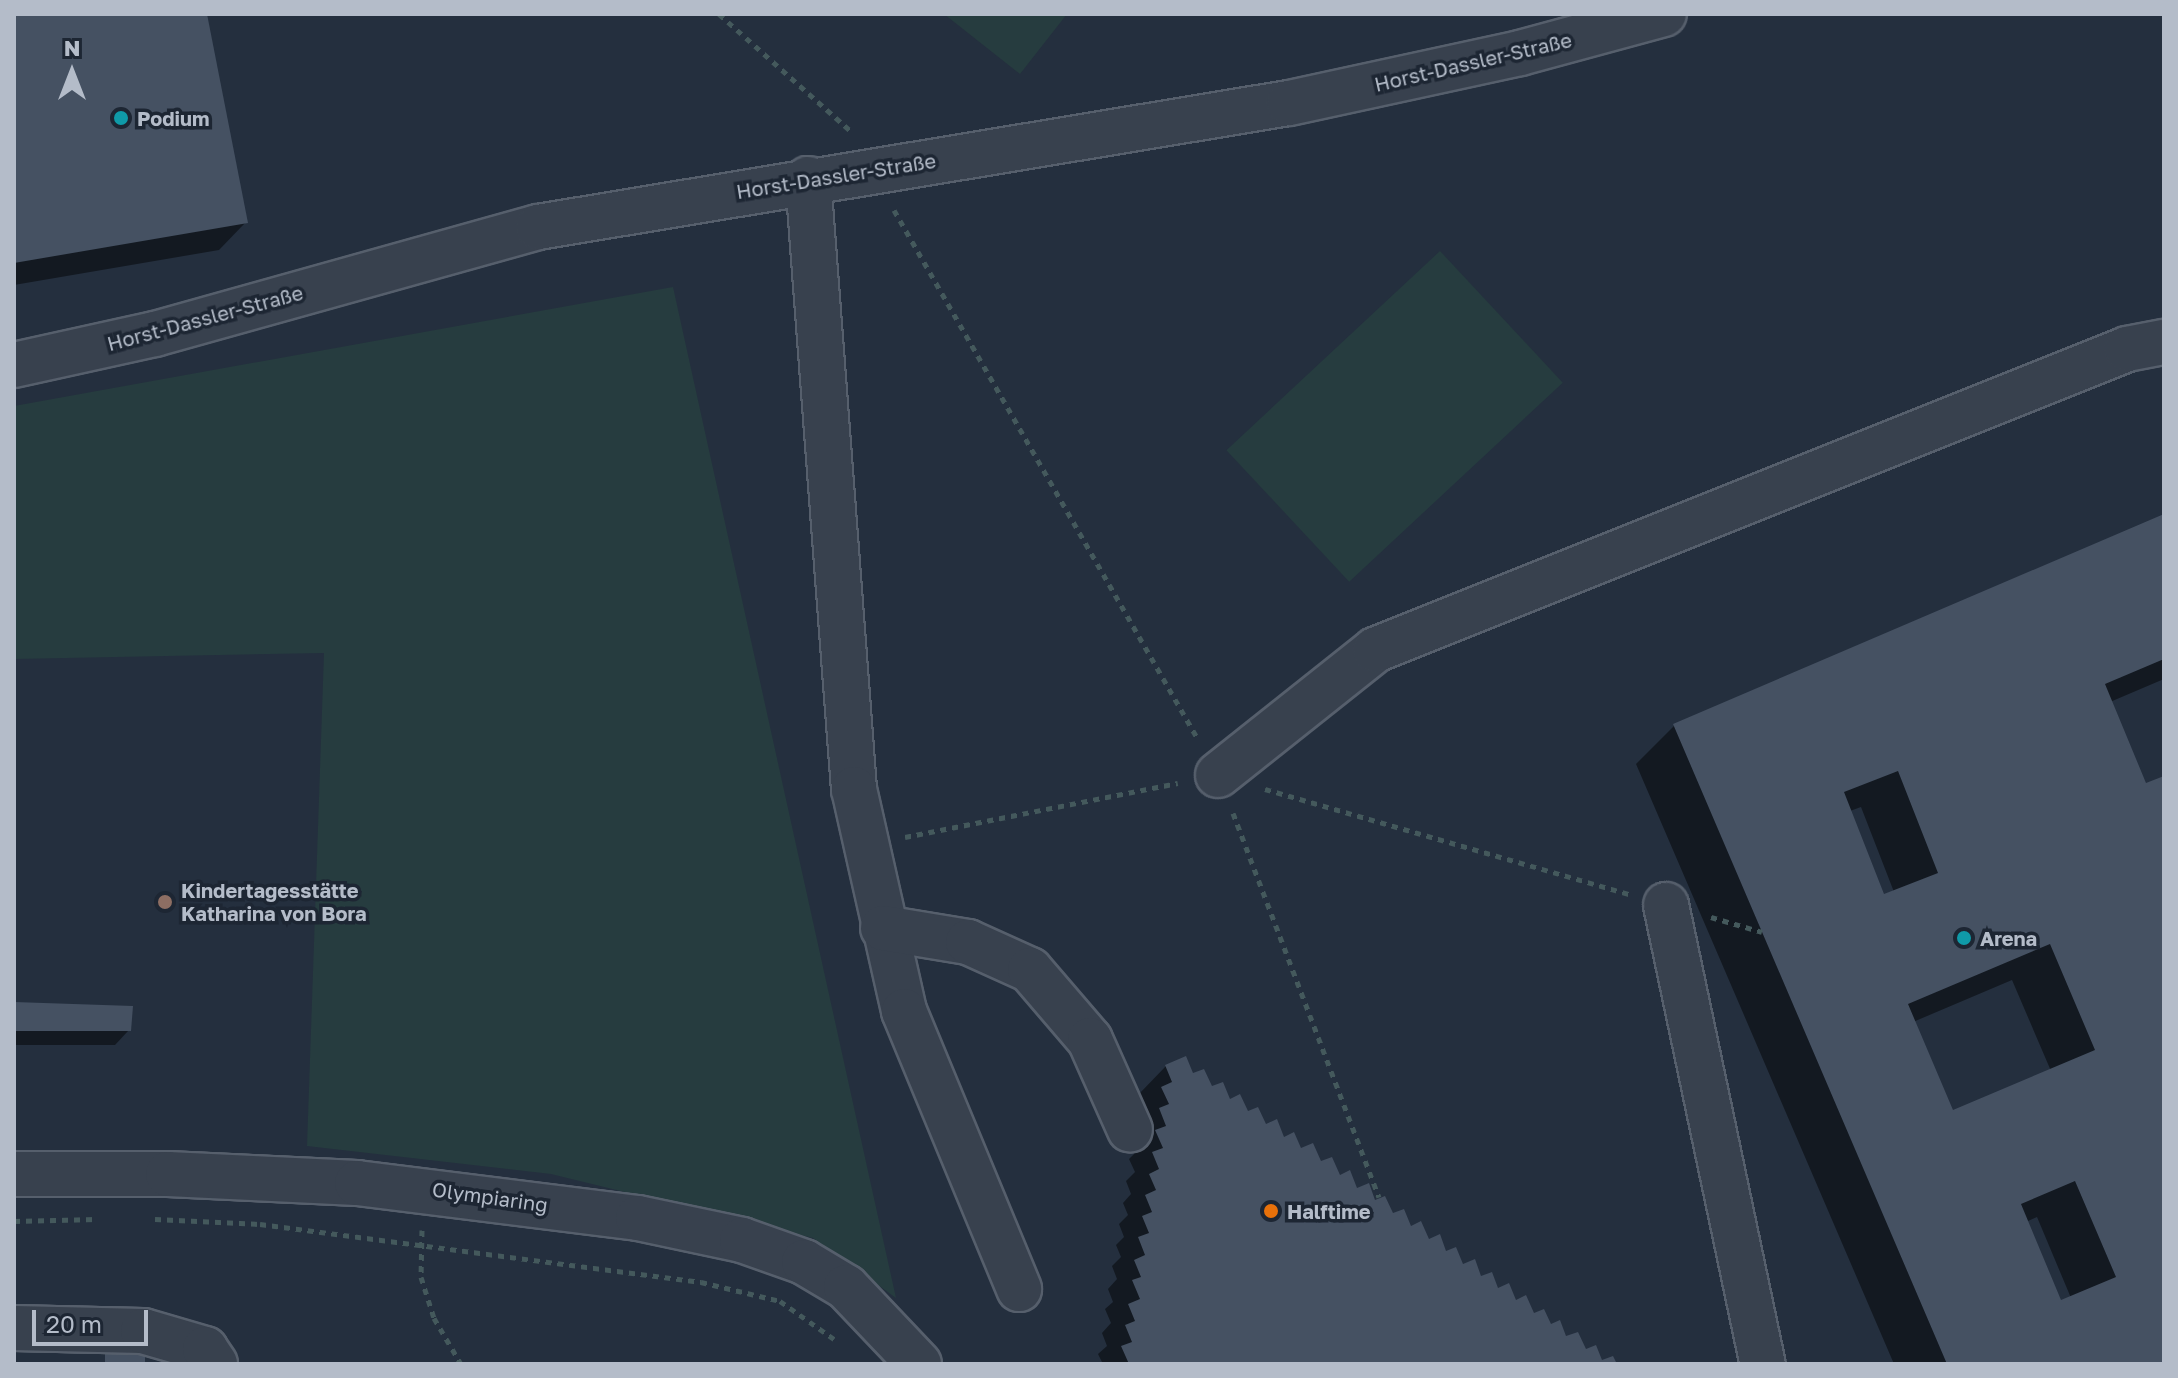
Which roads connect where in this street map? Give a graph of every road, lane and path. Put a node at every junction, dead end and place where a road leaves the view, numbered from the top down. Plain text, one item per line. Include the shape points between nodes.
1 (719, 14) edge
2 (1664, 14) edge
3 (880, 168) junction
4 (808, 179) junction
5 (2164, 342) edge
6 (14, 365) edge
7 (1218, 775) junction
8 (865, 845) junction
9 (1666, 905) junction
10 (883, 928) junction
11 (1762, 932) dead end
12 (1130, 1130) dead end
13 (14, 1174) edge
14 (427, 1188) junction
15 (1379, 1197) dead end
16 (106, 1219) dead end
17 (152, 1219) dead end
18 (14, 1221) edge
19 (420, 1244) junction
20 (1019, 1289) dead end
21 (14, 1328) edge
22 (839, 1342) dead end
23 (215, 1364) edge
24 (461, 1364) edge
25 (919, 1364) edge
26 (1763, 1364) edge

1 - 3 path
2 - 3 street, Horst-Dassler-Straße via 1330,95 1100,137
3 - 4 street, Horst-Dassler-Straße
3 - 7 path
4 - 6 street, Horst-Dassler-Straße via 538,227 155,334
4 - 8 street via 849,742
5 - 7 street via 2127,349 1375,650
7 - 8 path
7 - 9 path
7 - 15 path
8 - 10 street
9 - 11 path
9 - 26 street
10 - 12 street via 968,942 1030,970 1090,1040
10 - 20 street via 923,1067
13 - 14 street, Olympiaring via 168,1174
14 - 19 path
14 - 25 street, Olympiaring via 638,1218 742,1240 804,1262 846,1287
16 - 18 path
17 - 19 path via 260,1224
19 - 22 path via 701,1282 780,1301
19 - 24 path via 421,1277 434,1318
21 - 23 street via 143,1331 205,1349

